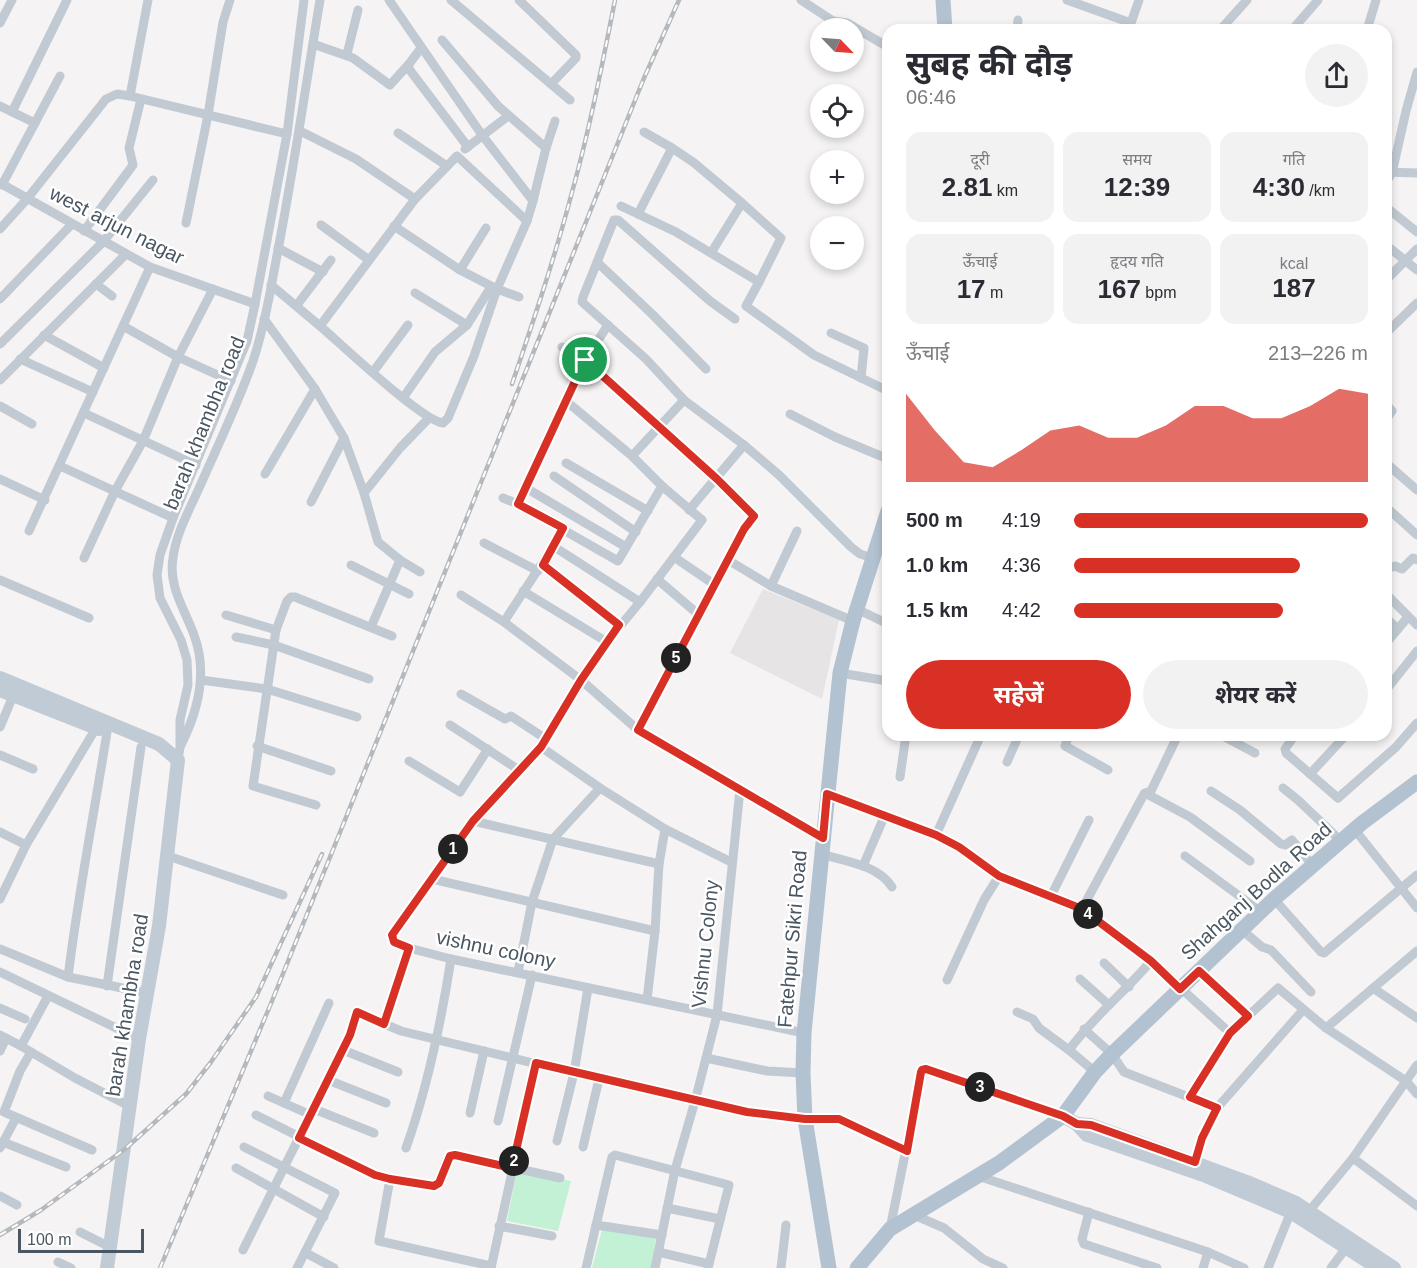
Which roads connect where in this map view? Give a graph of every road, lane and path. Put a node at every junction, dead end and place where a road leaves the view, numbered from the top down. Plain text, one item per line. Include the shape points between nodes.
1 (12, 0) edge
2 (67, 0) edge
3 (148, 0) edge
4 (230, 0) edge
5 (304, 0) edge
6 (320, 0) edge
7 (389, 0) edge
8 (451, 0) edge
9 (519, 0) edge
10 (801, 0) edge
11 (943, 0) edge
12 (1067, 0) edge
13 (1139, 0) edge
14 (1246, 0) edge
15 (1318, 0) edge
16 (1376, 0) edge
17 (358, 9) dead end
18 (0, 23) edge
19 (945, 24) edge
20 (1125, 24) edge
21 (1131, 24) edge
22 (1225, 24) edge
23 (1297, 24) edge
24 (1369, 24) edge
25 (442, 40) dead end
26 (882, 43) edge
27 (313, 45) junction
28 (421, 48) junction
29 (347, 54) junction
30 (408, 65) junction
31 (1417, 72) edge
32 (60, 76) dead end
33 (551, 84) junction
34 (130, 96) junction
35 (141, 99) junction
36 (570, 100) dead end
37 (0, 106) edge
38 (12, 112) junction
39 (208, 115) junction
40 (508, 116) junction
41 (555, 121) dead end
42 (35, 123) junction
43 (300, 131) junction
44 (644, 132) dead end
45 (398, 133) dead end
46 (287, 134) junction
47 (482, 135) junction
48 (468, 147) junction
49 (546, 148) junction
50 (672, 148) junction
51 (457, 156) junction
52 (1392, 161) edge
53 (447, 166) junction
54 (1392, 172) edge
55 (1417, 173) edge
56 (153, 180) dead end
57 (1, 184) edge
58 (415, 199) junction
59 (29, 200) junction
60 (533, 201) junction
61 (742, 203) junction
62 (621, 206) dead end
63 (1392, 212) edge
64 (638, 214) junction
65 (527, 221) junction
66 (186, 223) dead end
67 (72, 224) junction
68 (321, 225) dead end
69 (394, 226) junction
70 (486, 228) dead end
71 (0, 229) edge
72 (84, 231) junction
73 (1417, 232) edge
74 (103, 242) junction
75 (278, 248) junction
76 (1392, 249) edge
77 (1417, 249) edge
78 (711, 253) junction
79 (126, 254) junction
80 (331, 260) dead end
81 (369, 260) junction
82 (1406, 260) junction
83 (597, 262) junction
84 (150, 267) junction
85 (460, 270) junction
86 (1417, 270) edge
87 (322, 272) junction
88 (1392, 274) edge
89 (759, 282) junction
90 (96, 284) junction
91 (271, 285) junction
92 (494, 288) junction
93 (213, 290) junction
94 (415, 293) dead end
95 (112, 296) dead end
96 (519, 297) dead end
97 (0, 299) edge
98 (1417, 303) edge
99 (255, 304) junction
100 (297, 305) junction
101 (735, 319) dead end
102 (264, 320) junction
103 (408, 325) dead end
104 (467, 325) junction
105 (608, 325) junction
106 (123, 326) junction
107 (320, 326) junction
108 (1392, 327) edge
109 (831, 333) dead end
110 (44, 335) junction
111 (0, 344) edge
112 (562, 347) dead end
113 (178, 357) junction
114 (20, 359) junction
115 (585, 360) junction
116 (104, 368) junction
117 (706, 369) dead end
118 (373, 372) junction
119 (861, 378) junction
120 (0, 380) edge
121 (231, 381) junction
122 (882, 388) edge
123 (315, 389) junction
124 (93, 392) junction
125 (403, 398) junction
126 (684, 400) junction
127 (566, 401) junction
128 (0, 406) edge
129 (84, 413) junction
130 (790, 414) dead end
131 (429, 418) junction
132 (32, 424) dead end
133 (658, 428) junction
134 (344, 438) junction
135 (142, 441) junction
136 (744, 445) junction
137 (632, 456) junction
138 (882, 457) edge
139 (566, 463) dead end
140 (196, 465) junction
141 (60, 466) junction
142 (1392, 468) edge
143 (265, 474) dead end
144 (554, 476) dead end
145 (0, 479) edge
146 (717, 479) junction
147 (662, 486) junction
148 (526, 488) junction
149 (1417, 489) edge
150 (115, 491) junction
151 (364, 493) junction
152 (503, 498) dead end
153 (45, 500) junction
154 (311, 502) dead end
155 (518, 504) junction
156 (689, 510) junction
157 (648, 511) junction
158 (1392, 512) edge
159 (173, 518) junction
160 (563, 528) junction
161 (882, 530) edge
162 (29, 531) dead end
163 (797, 531) dead end
164 (636, 532) junction
165 (1417, 535) edge
166 (484, 543) dead end
167 (553, 546) junction
168 (626, 547) junction
169 (674, 557) junction
170 (84, 558) dead end
171 (873, 558) junction
172 (399, 560) junction
173 (728, 560) junction
174 (1417, 560) edge
175 (351, 565) dead end
176 (1392, 567) edge
177 (540, 568) junction
178 (420, 572) dead end
179 (0, 579) edge
180 (657, 579) junction
181 (388, 584) junction
182 (715, 585) junction
183 (771, 586) junction
184 (523, 591) junction
185 (410, 594) dead end
186 (461, 595) dead end
187 (1392, 600) edge
188 (640, 602) junction
189 (226, 615) dead end
190 (699, 615) junction
191 (855, 615) junction
192 (1408, 617) junction
193 (89, 618) dead end
194 (504, 622) junction
195 (882, 622) edge
196 (1392, 624) edge
197 (619, 625) junction
198 (1417, 625) edge
199 (371, 627) junction
200 (1398, 629) junction
201 (276, 630) junction
202 (392, 636) dead end
203 (1392, 636) edge
204 (236, 637) dead end
205 (607, 642) junction
206 (274, 645) junction
207 (1417, 651) edge
208 (840, 673) junction
209 (0, 678) edge
210 (369, 679) dead end
211 (201, 680) junction
212 (581, 680) junction
213 (882, 680) edge
214 (1392, 682) edge
215 (267, 689) junction
216 (6, 693) edge
217 (461, 694) dead end
218 (357, 717) dead end
219 (1417, 723) edge
220 (450, 725) dead end
221 (0, 727) edge
222 (101, 730) junction
223 (638, 730) junction
224 (905, 741) edge
225 (978, 741) edge
226 (1016, 741) edge
227 (1067, 741) edge
228 (1175, 741) edge
229 (1232, 741) edge
230 (1290, 741) edge
231 (1340, 741) edge
232 (544, 743) junction
233 (141, 747) junction
234 (257, 747) junction
235 (488, 749) junction
236 (175, 753) junction
237 (1254, 753) dead end
238 (0, 755) edge
239 (409, 761) dead end
240 (1007, 762) dead end
241 (33, 769) dead end
242 (519, 770) junction
243 (1108, 770) dead end
244 (331, 771) dead end
245 (1310, 774) junction
246 (900, 777) dead end
247 (1417, 782) edge
248 (600, 788) junction
249 (1283, 788) dead end
250 (740, 789) junction
251 (1211, 791) dead end
252 (1145, 793) junction
253 (827, 794) junction
254 (316, 805) dead end
255 (884, 817) junction
256 (1089, 820) dead end
257 (473, 821) junction
258 (665, 829) junction
259 (1355, 830) junction
260 (0, 832) edge
261 (936, 835) junction
262 (553, 839) junction
263 (1342, 842) junction
264 (26, 845) junction
265 (822, 846) junction
266 (168, 856) junction
267 (1185, 856) dead end
268 (1250, 861) dead end
269 (731, 862) junction
270 (659, 864) junction
271 (863, 866) junction
272 (1313, 866) junction
273 (1417, 875) edge
274 (999, 876) junction
275 (432, 879) junction
276 (892, 887) dead end
277 (1402, 888) junction
278 (283, 895) dead end
279 (1052, 896) junction
280 (0, 899) edge
281 (1274, 899) junction
282 (532, 902) junction
283 (1417, 908) edge
284 (1082, 909) junction
285 (1261, 912) junction
286 (1242, 930) junction
287 (655, 931) junction
288 (409, 948) junction
289 (0, 949) edge
290 (1417, 951) edge
291 (451, 959) junction
292 (1151, 961) junction
293 (1104, 963) dead end
294 (1199, 971) junction
295 (0, 972) edge
296 (518, 972) junction
297 (532, 975) junction
298 (68, 977) junction
299 (1080, 979) dead end
300 (947, 980) dead end
301 (107, 986) junction
302 (1129, 987) junction
303 (588, 988) junction
304 (1373, 988) junction
305 (1180, 989) junction
306 (1311, 992) dead end
307 (147, 993) junction
308 (48, 996) junction
309 (647, 1000) junction
310 (329, 1003) dead end
311 (1109, 1005) junction
312 (0, 1008) edge
313 (1303, 1010) junction
314 (1017, 1012) dead end
315 (717, 1015) junction
316 (1248, 1016) junction
317 (1417, 1018) edge
318 (25, 1019) dead end
319 (384, 1024) junction
320 (1326, 1028) junction
321 (1084, 1029) junction
322 (804, 1033) junction
323 (1230, 1033) junction
324 (3, 1037) edge
325 (139, 1039) junction
326 (438, 1039) junction
327 (21, 1046) junction
328 (343, 1050) junction
329 (1069, 1050) junction
330 (0, 1051) edge
331 (484, 1051) junction
332 (31, 1052) junction
333 (1112, 1054) junction
334 (514, 1058) junction
335 (706, 1058) junction
336 (536, 1063) junction
337 (1417, 1065) edge
338 (398, 1072) dead end
339 (1095, 1072) junction
340 (574, 1073) junction
341 (803, 1073) junction
342 (599, 1079) junction
343 (328, 1080) junction
344 (1406, 1081) junction
345 (1417, 1094) edge
346 (268, 1096) dead end
347 (1190, 1097) junction
348 (696, 1101) junction
349 (284, 1102) junction
350 (386, 1103) dead end
351 (131, 1107) junction
352 (1217, 1108) junction
353 (312, 1112) junction
354 (470, 1113) dead end
355 (256, 1115) dead end
356 (1063, 1116) junction
357 (16, 1118) junction
358 (805, 1119) junction
359 (498, 1121) dead end
360 (1077, 1124) junction
361 (374, 1133) dead end
362 (299, 1138) junction
363 (557, 1141) dead end
364 (1, 1145) edge
365 (244, 1147) dead end
366 (583, 1147) dead end
367 (406, 1148) dead end
368 (92, 1150) dead end
369 (907, 1151) junction
370 (1353, 1158) junction
371 (1195, 1162) junction
372 (66, 1167) dead end
373 (236, 1168) dead end
374 (284, 1168) junction
375 (512, 1168) junction
376 (675, 1170) junction
377 (978, 1176) junction
378 (560, 1178) dead end
379 (390, 1179) junction
380 (273, 1188) junction
381 (0, 1196) edge
382 (17, 1205) dead end
383 (1417, 1206) edge
384 (1293, 1207) junction
385 (667, 1208) junction
386 (1310, 1210) junction
387 (1089, 1212) junction
388 (914, 1215) junction
389 (324, 1216) junction
390 (720, 1219) junction
391 (596, 1225) junction
392 (786, 1225) dead end
393 (499, 1226) junction
394 (890, 1229) junction
395 (80, 1232) dead end
396 (552, 1236) dead end
397 (662, 1236) junction
398 (1349, 1244) junction
399 (110, 1247) junction
400 (243, 1250) dead end
401 (658, 1252) junction
402 (1208, 1252) junction
403 (306, 1253) junction
404 (58, 1262) dead end
405 (708, 1266) edge
406 (491, 1267) edge
407 (71, 1268) edge
408 (107, 1268) edge
409 (297, 1268) edge
410 (334, 1268) edge
411 (586, 1268) edge
412 (655, 1268) edge
413 (781, 1268) edge
414 (829, 1268) edge
415 (857, 1268) edge
416 (1003, 1268) edge
417 (1157, 1268) edge
418 (1203, 1268) edge
419 (1244, 1268) edge
420 (1268, 1268) edge
421 (1331, 1268) edge
422 (1378, 1268) edge
423 (1394, 1268) edge

1 - 18 street
2 - 38 street
3 - 34 street
4 - 39 street
5 - 46 street, barah khambha road
6 - 27 street, barah khambha road
7 - 28 street
8 - 33 street
9 - 33 street via 576,55
10 - 26 street via 833,21 847,23
11 - 19 main road
12 - 20 street
13 - 21 street
14 - 22 street
15 - 23 street
16 - 24 street
17 - 29 street
25 - 40 street
27 - 29 street
27 - 43 street, barah khambha road
28 - 30 street
28 - 47 street
29 - 30 street via 390,85
30 - 48 street
31 - 52 street
32 - 42 street
33 - 36 street
34 - 35 street
34 - 59 street via 117,94 105,99
35 - 39 street
35 - 72 street via 129,148 133,165
37 - 38 street
38 - 42 street
39 - 46 street
39 - 66 street
40 - 47 street
40 - 49 street
41 - 49 street
42 - 57 street
43 - 58 street via 356,159
43 - 75 street, barah khambha road
44 - 50 street
45 - 53 street
46 - 99 street, barah khambha road
47 - 48 street
47 - 60 street
48 - 51 street
49 - 60 street
50 - 61 street
50 - 64 street
51 - 53 street
51 - 65 street
53 - 58 street
54 - 55 street
56 - 74 street
57 - 59 street, west arjun nagar
58 - 69 street
59 - 67 street, west arjun nagar
59 - 71 street
60 - 65 street
61 - 78 street
61 - 89 street via 781,238
62 - 64 street
63 - 73 street
64 - 78 street
65 - 92 street
67 - 72 street, west arjun nagar
67 - 97 street
68 - 81 street
69 - 81 street
69 - 85 street
70 - 85 street
72 - 74 street, west arjun nagar
74 - 79 street, west arjun nagar
74 - 111 street
75 - 87 street
75 - 91 street, barah khambha road
76 - 82 street
77 - 82 street
78 - 89 street
79 - 84 street, west arjun nagar
79 - 90 street
80 - 87 street
81 - 107 street
82 - 86 street
82 - 88 street
83 - 101 street via 614,220 618,220
83 - 105 street via 582,302
83 - 117 street
84 - 93 street, west arjun nagar
84 - 106 street
85 - 92 street
87 - 100 street
89 - 119 street via 746,306 814,354
90 - 95 street
90 - 110 street
91 - 100 street
91 - 102 street, barah khambha road
92 - 96 street
92 - 104 street
92 - 131 street via 474,356 448,418 443,423
93 - 99 street, west arjun nagar
93 - 113 street
94 - 104 street
98 - 108 street
99 - 121 street, barah khambha road via 247,341
100 - 107 street
102 - 123 street
102 - 211 street, barah khambha road via 253,361 172,558 175,590 194,636
103 - 118 street
104 - 125 street via 435,352
105 - 115 street
105 - 126 street
106 - 113 street
106 - 116 street
107 - 118 street
109 - 119 street via 864,348
110 - 114 street
110 - 116 street
112 - 115 street
113 - 121 street
113 - 135 street
114 - 120 street
114 - 124 street
115 - 127 street
115 - 133 street
116 - 124 street
118 - 125 street
119 - 122 street
121 - 140 street, barah khambha road
123 - 134 street
123 - 143 street
124 - 129 street
125 - 131 street
126 - 133 street
126 - 136 street
127 - 137 street
127 - 148 street
128 - 132 street
129 - 135 street
129 - 141 street
130 - 138 street
131 - 151 street
133 - 137 street
133 - 146 street
134 - 151 street
134 - 154 street
135 - 140 street
135 - 150 street
136 - 146 street
136 - 171 street via 850,547
137 - 147 street
139 - 157 street
140 - 159 street, barah khambha road
141 - 150 street
141 - 153 street
142 - 149 street
144 - 164 street
145 - 153 street
146 - 156 street
146 - 173 street via 754,516
147 - 156 street
147 - 157 street
148 - 155 street
148 - 168 street
150 - 159 street
150 - 170 street
151 - 172 street via 376,538
152 - 155 street
153 - 162 street
155 - 160 street
156 - 169 street, vishnu colony via 702,520
157 - 164 street
158 - 165 street
159 - 236 street, barah khambha road via 157,575 160,598 187,660 188,685
160 - 167 street
160 - 168 street via 617,561
161 - 171 main road, Fatehpur Sikri Road
163 - 183 street
164 - 168 street
166 - 177 street
167 - 177 street
167 - 188 street
169 - 180 street, vishnu colony
169 - 182 street
171 - 191 main road, Fatehpur Sikri Road
172 - 178 street
172 - 181 street
173 - 182 street
173 - 183 street
174 - 176 street via 1402,569
175 - 181 street
177 - 184 street
177 - 197 street
179 - 193 street
180 - 188 street, vishnu colony
180 - 190 street
181 - 185 street
181 - 199 street
182 - 190 street
183 - 191 street
184 - 194 street
184 - 205 street
186 - 194 street
187 - 192 street
188 - 197 street, vishnu colony
189 - 201 street
190 - 223 street
191 - 195 street
191 - 208 main road, Fatehpur Sikri Road
192 - 198 street
192 - 200 street
194 - 212 street
196 - 200 street
197 - 205 street, vishnu colony
199 - 201 street via 291,597
199 - 202 street
200 - 203 street
201 - 206 street
204 - 206 street
205 - 212 street, vishnu colony
206 - 210 street
206 - 215 street
207 - 214 street
208 - 213 street
208 - 253 main road, Fatehpur Sikri Road
209 - 236 street
211 - 215 street
211 - 236 street, barah khambha road via 192,723
212 - 223 street
212 - 232 street, vishnu colony
215 - 218 street
215 - 234 street
216 - 221 street
216 - 222 street
217 - 232 street via 505,719 511,716
219 - 245 street via 1338,798
220 - 235 street
222 - 233 street
222 - 264 street
222 - 298 street
223 - 250 street
224 - 246 street
225 - 261 street
226 - 240 street
227 - 243 street via 1065,746
228 - 252 street via 1151,791
229 - 237 street
230 - 245 street via 1285,751
231 - 245 street
232 - 242 street, vishnu colony
232 - 248 street
233 - 236 street
233 - 301 street
234 - 244 street
234 - 254 street via 253,786
235 - 239 street via 460,792
235 - 242 street
236 - 266 street, barah khambha road
238 - 241 street
242 - 257 street, vishnu colony
247 - 259 main road, Shahganj Bodla Road
248 - 258 street
248 - 262 street
249 - 263 street
250 - 265 street
250 - 269 street, Vishnu Colony
251 - 272 street via 1281,843 1292,840
252 - 268 street via 1190,817
252 - 284 street
253 - 255 street
253 - 265 main road, Fatehpur Sikri Road
255 - 261 street
255 - 271 street
256 - 279 street
257 - 262 street
257 - 275 street, vishnu colony
258 - 269 street
258 - 270 street
259 - 263 main road, Shahganj Bodla Road
259 - 277 street
260 - 264 street
261 - 274 street
262 - 270 street
262 - 282 street
263 - 272 main road, Shahganj Bodla Road
264 - 280 street
265 - 271 street
265 - 322 main road, Fatehpur Sikri Road
266 - 278 street
266 - 307 street, barah khambha road
267 - 285 street
269 - 315 street, Vishnu Colony
270 - 287 street
271 - 276 street via 884,877
272 - 281 main road, Shahganj Bodla Road
273 - 277 street
274 - 279 street
274 - 300 street
275 - 282 street
275 - 288 street, vishnu colony via 392,935 394,942
277 - 281 street via 1323,953
277 - 283 street
279 - 284 street
281 - 285 main road, Shahganj Bodla Road
282 - 287 street
282 - 296 street
284 - 292 street
285 - 286 main road, Shahganj Bodla Road
286 - 294 main road, Shahganj Bodla Road
286 - 306 street via 1270,950
287 - 309 street
288 - 291 street, vishnu colony
288 - 319 street
289 - 298 street
290 - 304 street
291 - 296 street, vishnu colony
291 - 326 street
292 - 302 street
292 - 305 street
293 - 302 street
294 - 305 main road, Shahganj Bodla Road
294 - 316 street
295 - 308 street
296 - 297 street, vishnu colony
297 - 303 street, vishnu colony
297 - 334 street
298 - 301 street
299 - 311 street
301 - 307 street
302 - 311 street
303 - 309 street, vishnu colony
303 - 340 street
304 - 317 street
304 - 320 street
305 - 323 street
305 - 333 main road, Shahganj Bodla Road
307 - 325 street, barah khambha road
308 - 325 street
308 - 327 street
309 - 315 street, vishnu colony
310 - 349 street
311 - 321 street
312 - 318 street
313 - 316 street via 1276,989
313 - 320 street
313 - 352 street
314 - 329 street via 1033,1019 1037,1027
315 - 322 street, vishnu colony
315 - 335 street, Vishnu Colony
316 - 323 street
319 - 326 street
319 - 328 street via 357,1012
320 - 344 street
321 - 329 street
321 - 333 street
322 - 341 main road, Fatehpur Sikri Road
323 - 347 street
324 - 327 street
324 - 330 street
325 - 351 street, barah khambha road
326 - 331 street
326 - 367 street
327 - 332 street
328 - 338 street
328 - 343 street
329 - 339 street
331 - 334 street
331 - 354 street
332 - 351 street
332 - 357 street via 4,1110
333 - 339 main road, Shahganj Bodla Road
333 - 347 street via 1124,1072
334 - 336 street
334 - 359 street
335 - 341 street via 767,1071
335 - 348 street, Vishnu Colony
336 - 340 street
336 - 375 street
337 - 344 street
339 - 356 main road, Shahganj Bodla Road
340 - 342 street
340 - 363 street
341 - 358 main road, Fatehpur Sikri Road
342 - 348 street
342 - 366 street
343 - 350 street
343 - 353 street
344 - 345 street
344 - 370 street
346 - 349 street
347 - 352 street
348 - 358 street
348 - 376 street, Vishnu Colony
349 - 353 street
351 - 399 street, barah khambha road
352 - 371 street
353 - 361 street
353 - 362 street
355 - 362 street
356 - 360 street
356 - 369 street via 924,1069
356 - 377 main road, Shahganj Bodla Road
357 - 364 street
357 - 368 street
358 - 369 street via 839,1119
358 - 414 main road, Fatehpur Sikri Road
360 - 371 street via 1091,1125
360 - 384 street via 1087,1135
362 - 374 street
362 - 379 street
364 - 372 street
365 - 374 street
369 - 394 street
370 - 383 street
370 - 386 street
371 - 384 street
373 - 380 street
374 - 380 street
374 - 389 street via 335,1193
375 - 378 street
375 - 379 street via 455,1155 447,1159 436,1186
375 - 393 street
376 - 385 street, Vishnu Colony
376 - 390 street via 729,1185
376 - 391 street via 613,1156
377 - 387 street
377 - 388 main road, Shahganj Bodla Road
379 - 406 street via 379,1241
380 - 389 street
380 - 400 street
381 - 382 street
384 - 386 street
384 - 398 street
384 - 420 street
385 - 390 street
385 - 397 street, Vishnu Colony
386 - 398 street
387 - 402 street
387 - 417 street via 1084,1244
388 - 394 main road, Shahganj Bodla Road
388 - 416 street via 944,1228 983,1259
389 - 403 street
390 - 405 street
391 - 397 street
391 - 411 street
392 - 413 street
393 - 396 street
393 - 406 street
394 - 415 main road, Shahganj Bodla Road
395 - 399 street
397 - 401 street, Vishnu Colony
398 - 421 street
398 - 422 street
398 - 423 street
399 - 408 street, barah khambha road
401 - 405 street
401 - 412 street, Vishnu Colony
402 - 418 street
402 - 419 street
403 - 409 street
403 - 410 street
404 - 407 street

